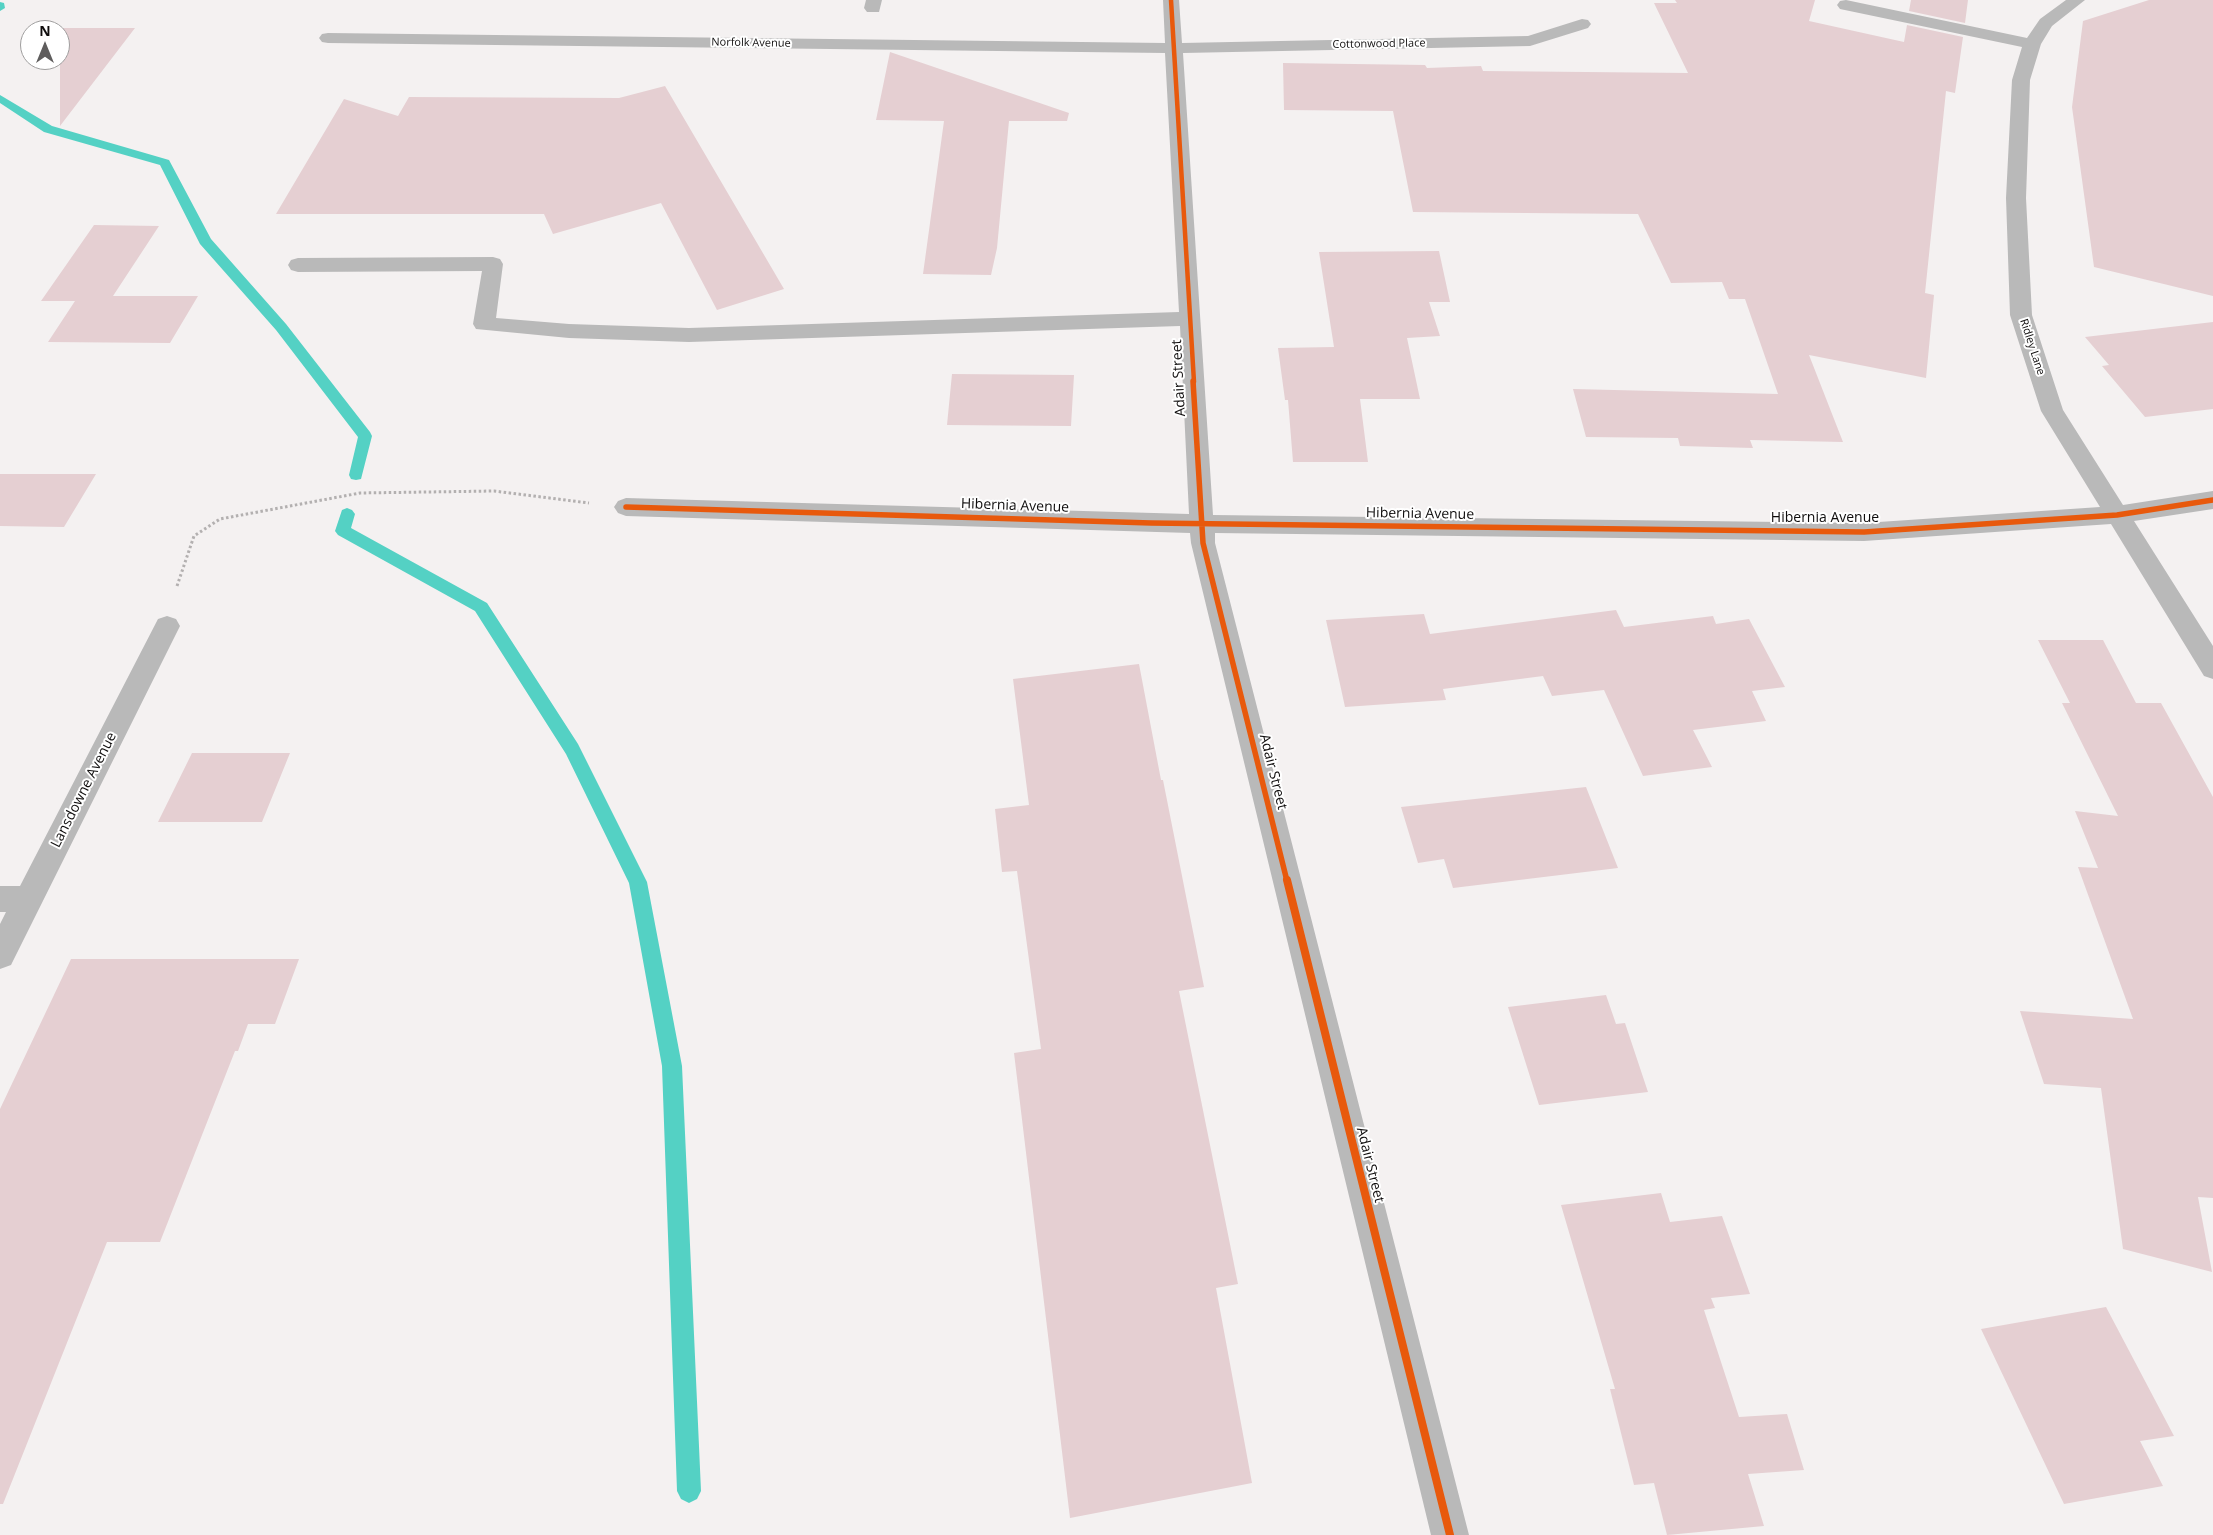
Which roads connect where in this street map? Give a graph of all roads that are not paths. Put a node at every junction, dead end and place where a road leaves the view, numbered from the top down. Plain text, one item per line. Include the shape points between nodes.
1 (1171, 0) edge
2 (2077, 0) edge
3 (1846, 5) dead end
4 (1582, 24) dead end
5 (328, 38) dead end
6 (2032, 44) junction
7 (1174, 48) junction
8 (298, 265) dead end
9 (1188, 319) junction
10 (2213, 500) edge
11 (626, 507) road end
12 (2117, 515) junction
13 (1200, 523) junction
14 (167, 626) road end
15 (2213, 668) edge
16 (0, 899) edge
17 (29, 899) junction
18 (0, 955) edge
19 (1450, 1535) edge

1 - 7 street, Adair Street
2 - 6 street, Ridley Lane via 2046,23
3 - 6 street
4 - 7 street, Cottonwood Place via 1530,41
5 - 7 street, Norfolk Avenue
6 - 12 street, Ridley Lane via 2021,80 2016,198 2021,315 2052,411
7 - 9 street, Adair Street
8 - 9 street via 493,264 484,324 569,331 689,336
9 - 13 street, Adair Street
10 - 12 street, Hibernia Avenue
11 - 13 street, Hibernia Avenue
12 - 13 street, Hibernia Avenue via 1864,532
12 - 15 street, Ridley Lane
13 - 19 street, Adair Street
14 - 17 street, Lansdowne Avenue
16 - 17 street
17 - 18 street, Lansdowne Avenue

